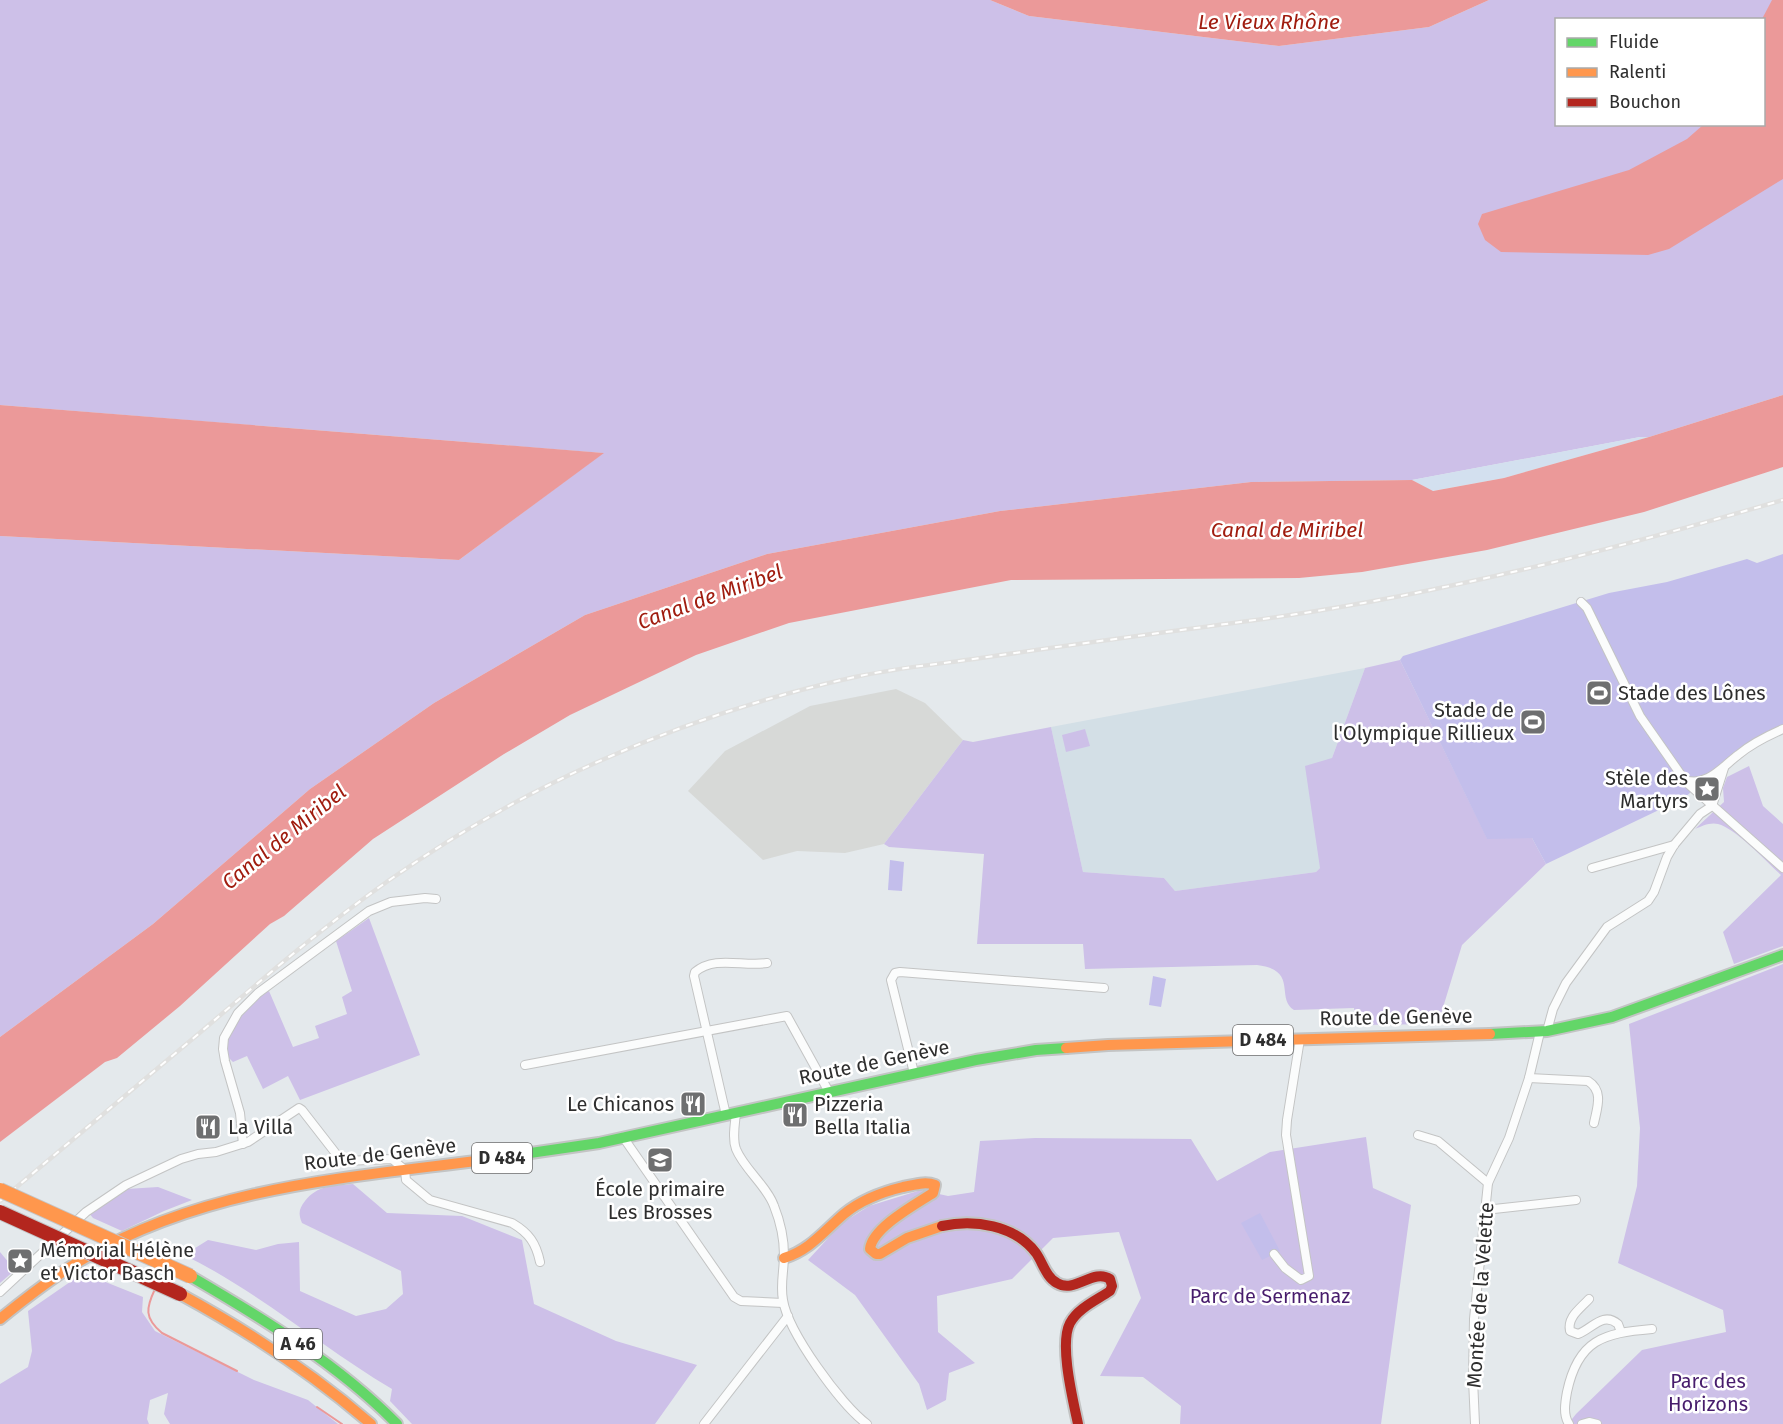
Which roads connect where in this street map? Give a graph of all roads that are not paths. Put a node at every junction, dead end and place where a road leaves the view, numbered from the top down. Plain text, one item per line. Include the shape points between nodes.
1 (1581, 602) dead end
2 (1783, 729) edge
3 (1724, 768) junction
4 (1685, 780) junction
5 (1713, 806) junction
6 (1674, 845) junction
7 (1592, 868) dead end
8 (1783, 868) edge
9 (436, 899) dead end
10 (1783, 955) edge
11 (767, 963) dead end
12 (1104, 988) dead end
13 (706, 1030) junction
14 (1544, 1032) junction
15 (1300, 1039) junction
16 (525, 1065) dead end
17 (914, 1073) junction
18 (1529, 1078) junction
19 (829, 1092) junction
20 (731, 1114) junction
21 (1594, 1124) dead end
22 (1418, 1135) dead end
23 (623, 1137) junction
24 (243, 1144) junction
25 (405, 1170) junction
26 (1488, 1183) junction
27 (0, 1190) edge
28 (1576, 1200) dead end
29 (1485, 1210) junction
30 (0, 1212) edge
31 (1274, 1254) dead end
32 (784, 1258) junction
33 (540, 1262) dead end
34 (0, 1292) edge
35 (1589, 1299) dead end
36 (783, 1303) junction
37 (788, 1316) junction
38 (0, 1319) edge
39 (1652, 1329) dead end
40 (1622, 1332) junction
41 (371, 1424) edge
42 (397, 1424) edge
43 (704, 1424) edge
44 (867, 1424) edge
45 (1078, 1424) edge
46 (1475, 1424) edge
47 (1569, 1424) edge
48 (1582, 1424) edge
49 (1597, 1424) edge

1 - 4 street via 1640,716
2 - 3 street via 1748,748
3 - 4 street via 1699,781
3 - 5 street
4 - 5 street
5 - 6 street, Montée de la Velette via 1700,814
5 - 8 street
6 - 7 street
6 - 14 street, Montée de la Velette via 1648,901 1607,927 1566,983
9 - 24 street via 391,902 369,911 258,993 238,1013 224,1038 224,1048 240,1113
10 - 14 main road, Route de Genève / D 484 via 1612,1017
11 - 13 street via 711,964 699,968 694,976
12 - 17 street via 895,973 891,980
13 - 16 street
13 - 19 street via 787,1016
13 - 20 street
14 - 15 main road, Route de Genève / D 484
14 - 18 street, Montée de la Velette
15 - 17 main road, Route de Genève / D 484 via 1036,1050
15 - 31 street via 1286,1135 1309,1276 1301,1280
17 - 19 main road, Route de Genève / D 484
18 - 21 street via 1594,1085 1599,1096
18 - 26 street, Montée de la Velette via 1509,1138
19 - 20 main road, Route de Genève / D 484
20 - 23 main road, Route de Genève / D 484
20 - 32 street via 736,1149 774,1204
22 - 26 street via 1438,1142
23 - 25 main road, Route de Genève / D 484 via 518,1156
23 - 36 street via 734,1297 741,1301
24 - 25 street via 299,1108 345,1161 392,1159
24 - 34 street via 181,1159 126,1185 86,1212
25 - 33 street via 406,1180 430,1200 521,1228 534,1242
25 - 38 main road, Route de Genève / D 484 via 307,1182 237,1197 172,1217 97,1251
26 - 29 street, Montée de la Velette
27 - 42 main road, A 46, bridge via 190,1276 320,1359
28 - 29 street
29 - 46 street, Montée de la Velette via 1474,1318
30 - 41 main road, A 46, bridge via 180,1294 273,1348
32 - 36 street
32 - 45 main road via 807,1250 851,1208 928,1182 935,1185 933,1193 873,1237 869,1248 872,1252 877,1254 901,1241 949,1225 981,1224 1018,1237 1035,1251 1051,1278 1061,1285 1109,1277 1113,1281 1110,1291 1073,1318 1066,1331 1070,1389
35 - 40 street via 1571,1317 1570,1331 1578,1335 1599,1321 1610,1319
36 - 37 street
37 - 43 street
37 - 44 street via 802,1345 843,1400
39 - 40 street
40 - 47 street via 1594,1341 1577,1361 1565,1400
48 - 49 street

